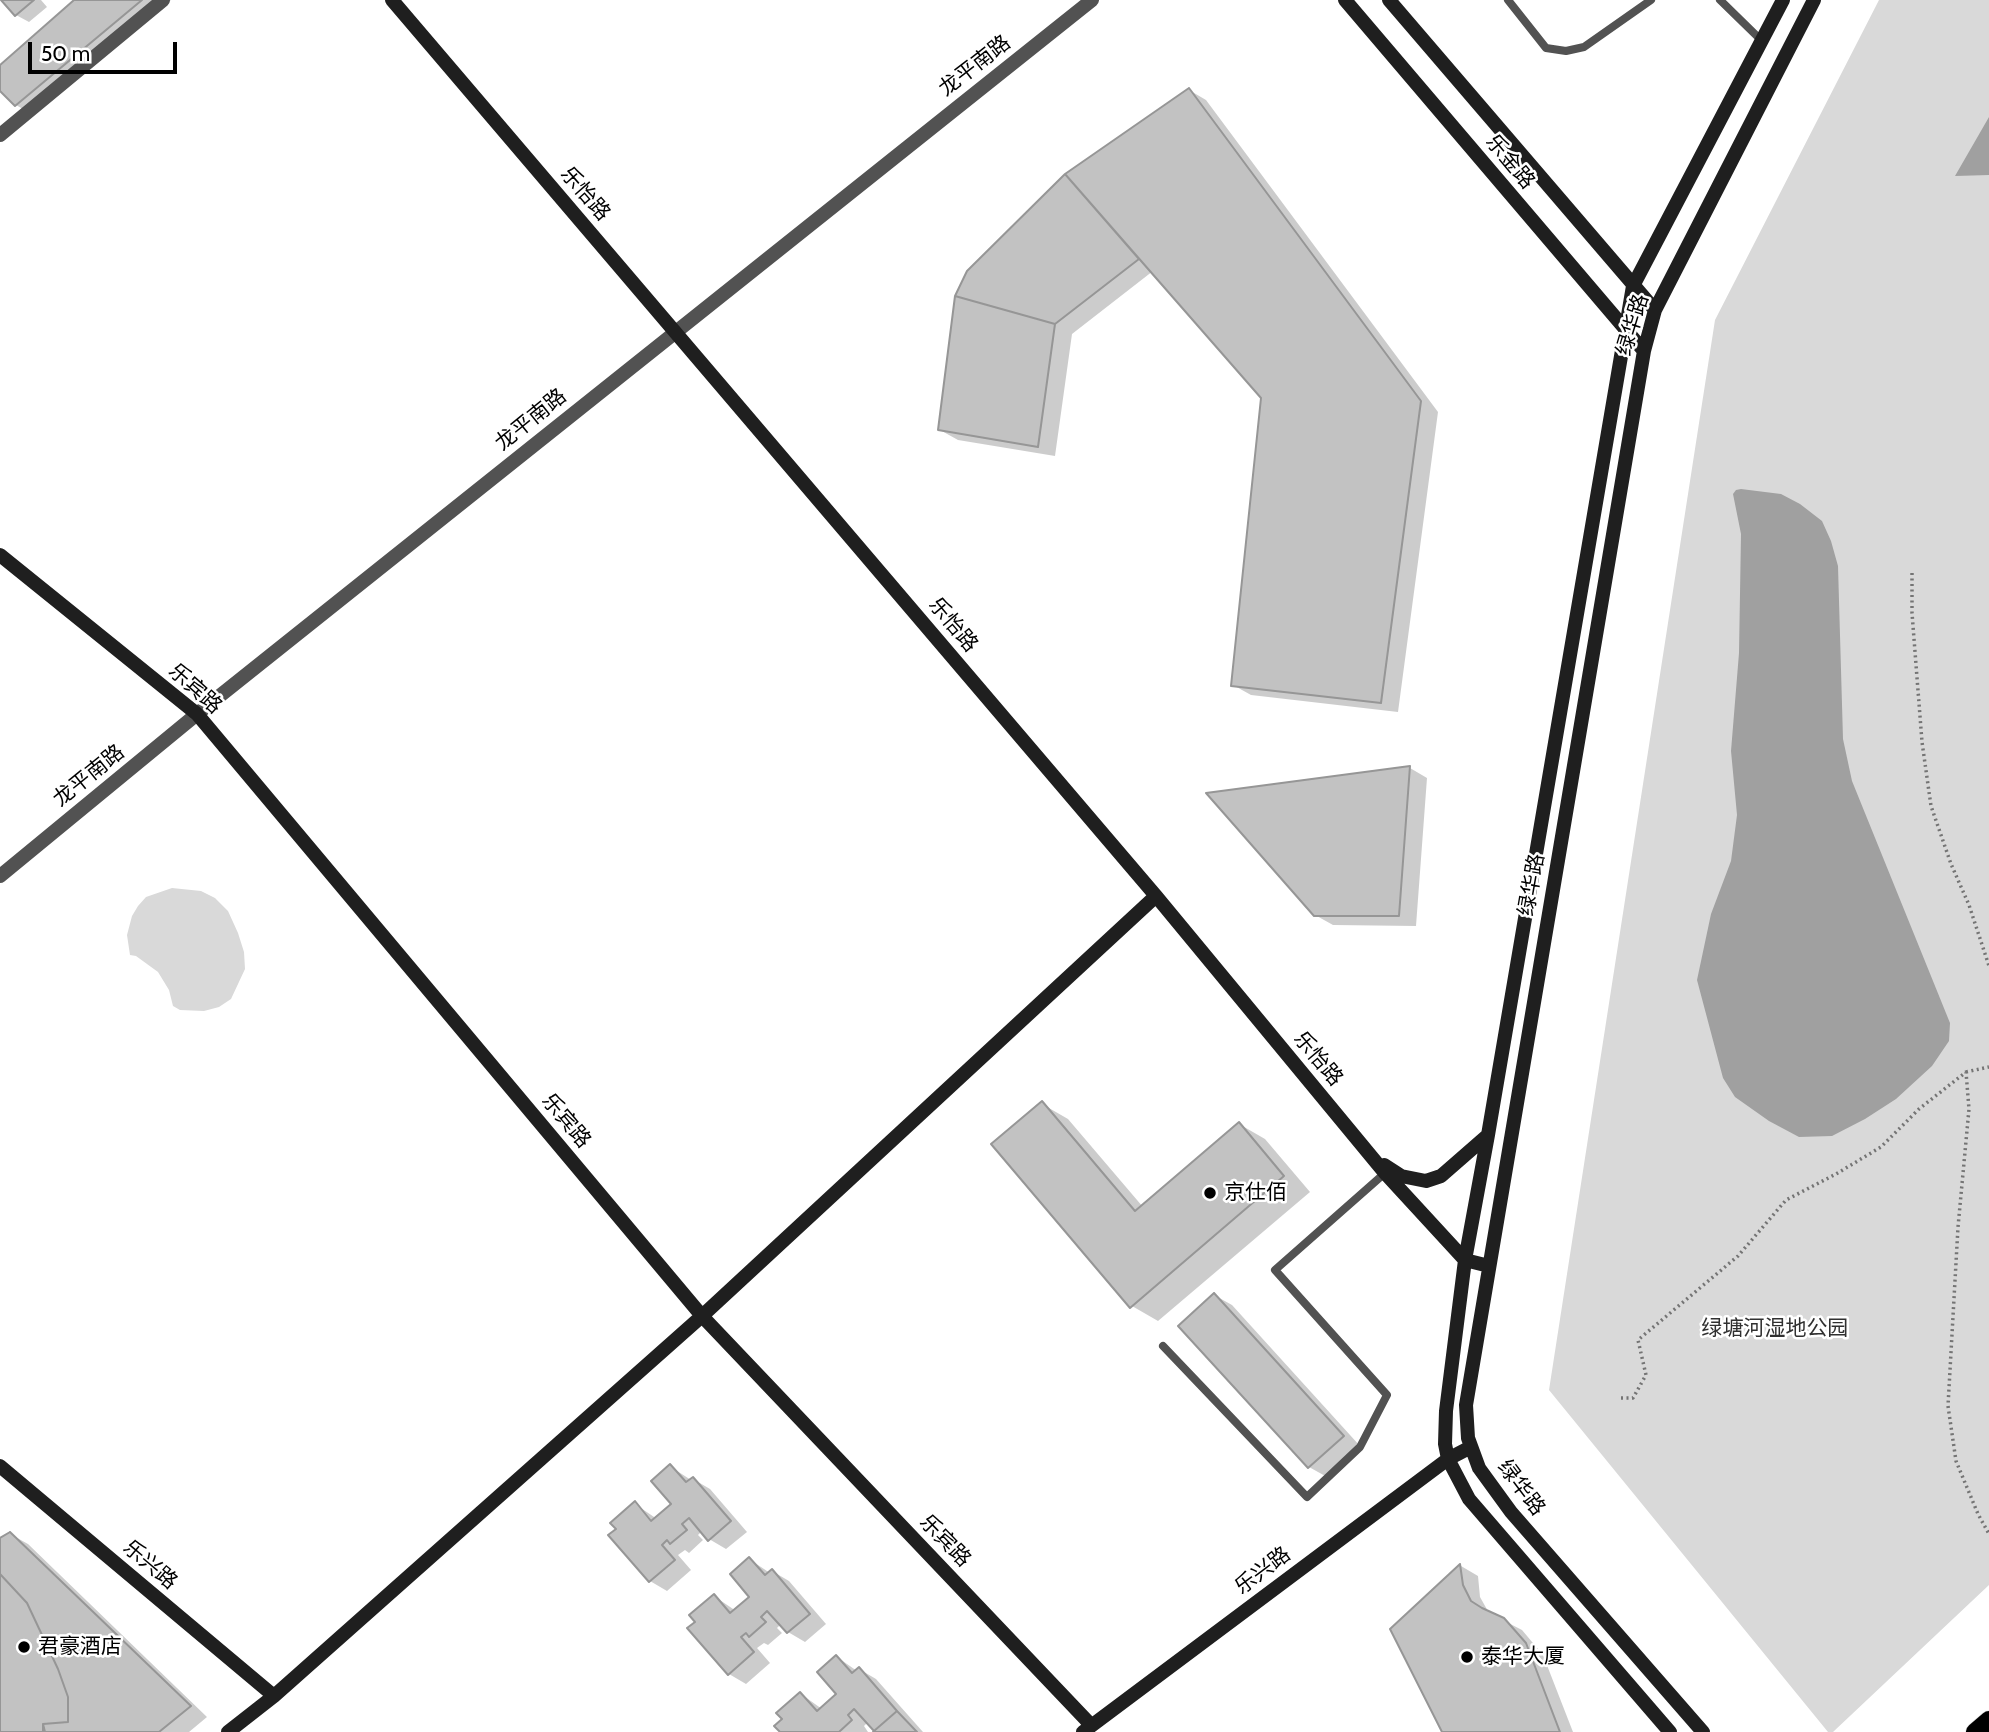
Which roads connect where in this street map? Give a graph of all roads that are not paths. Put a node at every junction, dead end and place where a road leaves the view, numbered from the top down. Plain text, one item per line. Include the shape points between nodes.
1 (163, 0) edge
2 (392, 0) edge
3 (1092, 0) edge
4 (1345, 0) edge
5 (1389, 0) edge
6 (1508, 0) edge
7 (1651, 0) edge
8 (1720, 0) edge
9 (1783, 0) edge
10 (1814, 0) edge
11 (1762, 41) junction
12 (0, 135) edge
13 (1633, 286) junction
14 (1655, 310) junction
15 (1627, 330) junction
16 (675, 331) junction
17 (1644, 351) junction
18 (0, 555) edge
19 (197, 714) junction
20 (0, 876) edge
21 (1156, 896) junction
22 (1489, 1135) junction
23 (1372, 1158) junction
24 (1385, 1173) junction
25 (1465, 1259) junction
26 (1489, 1266) junction
27 (702, 1315) junction
28 (1163, 1346) dead end
29 (1471, 1447) junction
30 (1448, 1459) junction
31 (0, 1466) edge
32 (274, 1696) junction
33 (1989, 1720) edge
34 (1087, 1729) edge
35 (228, 1732) edge
36 (1670, 1732) edge
37 (1703, 1732) edge
38 (1975, 1732) edge

1 - 12 street
2 - 16 street, 乐怡路
3 - 16 street, 龙平南路
4 - 15 street, 乐金路
5 - 13 street, 乐金路
6 - 7 lane via 1546,48 1566,51 1584,47
8 - 11 lane
9 - 11 street, 绿华路
10 - 14 street, 绿华路
11 - 13 street, 绿华路
13 - 14 street, 乐金路
13 - 15 street, 绿华路
14 - 17 street, 绿华路
15 - 17 street, 乐金路
15 - 22 street, 绿华路
16 - 19 street, 龙平南路
16 - 21 street, 乐怡路
17 - 26 street, 绿华路
18 - 19 street, 乐宾路
19 - 20 street, 龙平南路
19 - 27 street, 乐宾路
21 - 23 street, 乐怡路
21 - 27 street
22 - 23 street via 1441,1176 1426,1181 1401,1175
22 - 25 street, 绿华路
23 - 24 street, 乐怡路
24 - 25 street, 乐怡路
24 - 28 lane via 1275,1270 1387,1395 1360,1447 1307,1497
25 - 26 street
25 - 30 street, 绿华路 via 1446,1411
26 - 29 street, 绿华路 via 1466,1405
27 - 32 street
27 - 34 street, 乐宾路
29 - 30 street, 乐兴路
29 - 37 street, 绿华路 via 1479,1468 1510,1512
30 - 34 street, 乐兴路
30 - 36 street, 绿华路 via 1469,1499
31 - 32 street, 乐兴路
32 - 35 street
33 - 38 main road

